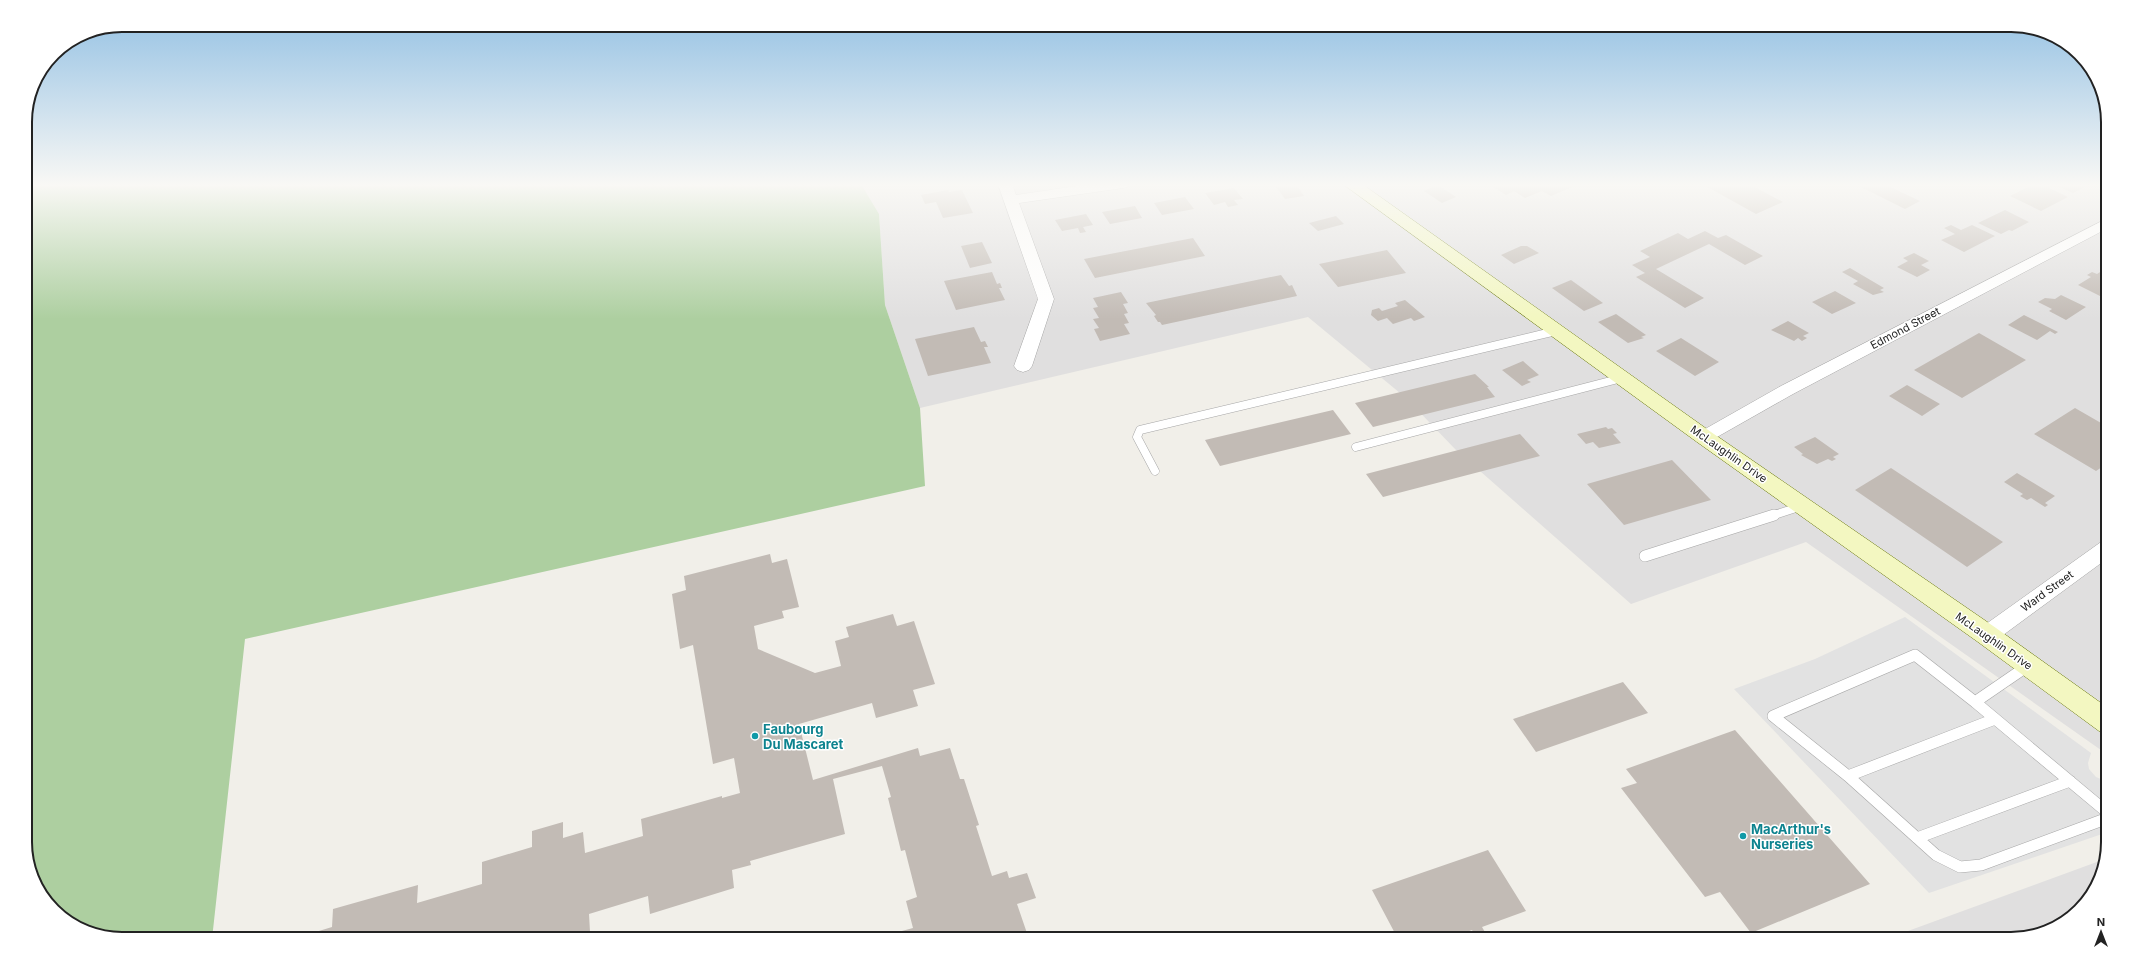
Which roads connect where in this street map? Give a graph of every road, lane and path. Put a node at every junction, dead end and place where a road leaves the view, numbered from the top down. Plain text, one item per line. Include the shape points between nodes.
1 (1021, 229) edge
2 (1413, 229) edge
3 (2095, 229) edge
4 (1556, 332) junction
5 (1023, 366) dead end
6 (1622, 378) junction
7 (1704, 437) junction
8 (1356, 447) dead end
9 (1156, 471) dead end
10 (1802, 506) junction
11 (2101, 552) edge
12 (1646, 556) dead end
13 (1987, 635) junction
14 (2028, 665) junction
15 (1975, 702) junction
16 (1995, 718) junction
17 (2101, 718) edge
18 (1848, 776) junction
19 (2070, 782) junction
20 (2101, 808) edge
21 (2101, 821) edge
22 (1917, 838) junction

1 - 5 street via 1046,299
2 - 4 main road, McLaughlin Drive
3 - 7 street, Edmond Street via 1787,390
4 - 6 main road, McLaughlin Drive
4 - 9 lane via 1140,430 1137,437
6 - 7 main road, McLaughlin Drive
6 - 8 lane
7 - 10 main road, McLaughlin Drive
10 - 12 lane
10 - 13 main road, McLaughlin Drive
11 - 13 street, Ward Street
13 - 14 main road, McLaughlin Drive
14 - 15 lane
14 - 17 main road, McLaughlin Drive
15 - 16 lane
15 - 18 lane via 1915,655 1773,716
16 - 18 lane
16 - 19 lane
18 - 22 lane
19 - 20 lane
19 - 22 lane
21 - 22 lane via 1981,865 1960,867 1936,855

